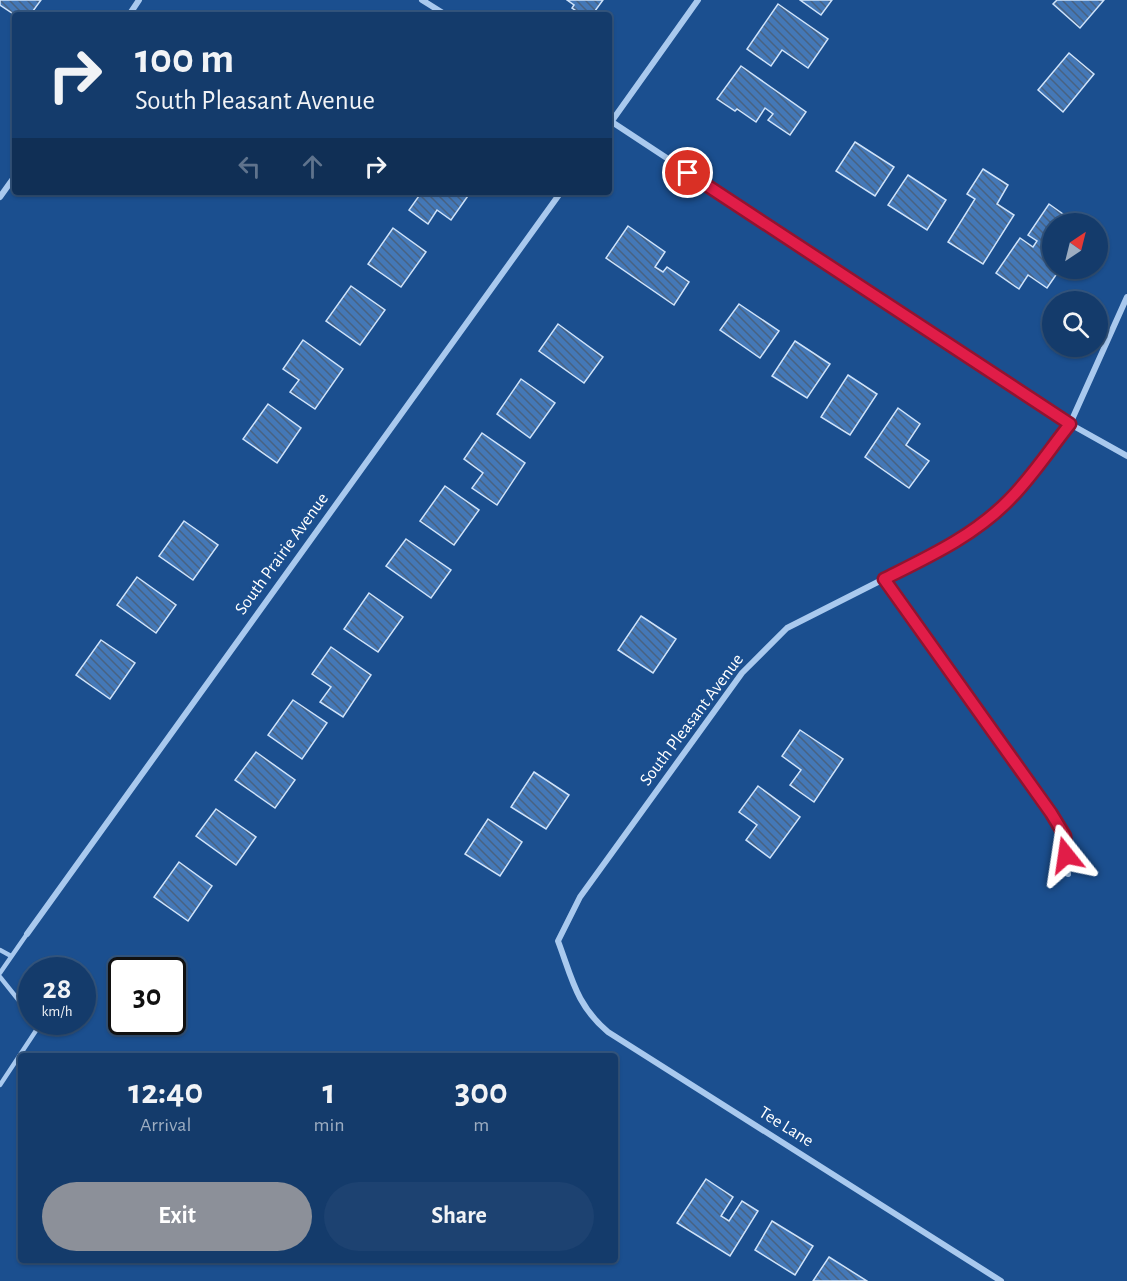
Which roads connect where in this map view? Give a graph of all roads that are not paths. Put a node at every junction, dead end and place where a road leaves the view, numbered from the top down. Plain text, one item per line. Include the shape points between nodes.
1 (422, 0) edge
2 (698, 0) edge
3 (441, 12) edge
4 (612, 119) edge
5 (612, 123) edge
6 (12, 180) edge
7 (559, 195) edge
8 (0, 197) edge
9 (1127, 297) edge
10 (1070, 424) junction
11 (1127, 456) edge
12 (884, 579) junction
13 (1068, 874) dead end
14 (27, 934) joint
15 (0, 950) edge
16 (11, 956) junction
17 (0, 975) edge
18 (573, 981) joint
19 (18, 999) edge
20 (33, 1035) edge
21 (21, 1053) edge
22 (18, 1058) edge
23 (0, 1085) edge
24 (1001, 1281) edge

1 - 3 street
2 - 4 street
5 - 10 street
6 - 8 street
7 - 14 street, South Prairie Avenue
9 - 10 street, South Pleasant Avenue
10 - 11 street
10 - 12 street, South Pleasant Avenue via 1009,500 948,547
12 - 13 street via 1065,836
12 - 18 street, South Pleasant Avenue via 788,628 742,673 580,897 558,941
14 - 16 lane
15 - 16 lane
16 - 17 lane
17 - 19 lane
18 - 24 street, Tee Lane via 583,1005 608,1032
20 - 21 lane
22 - 23 lane

